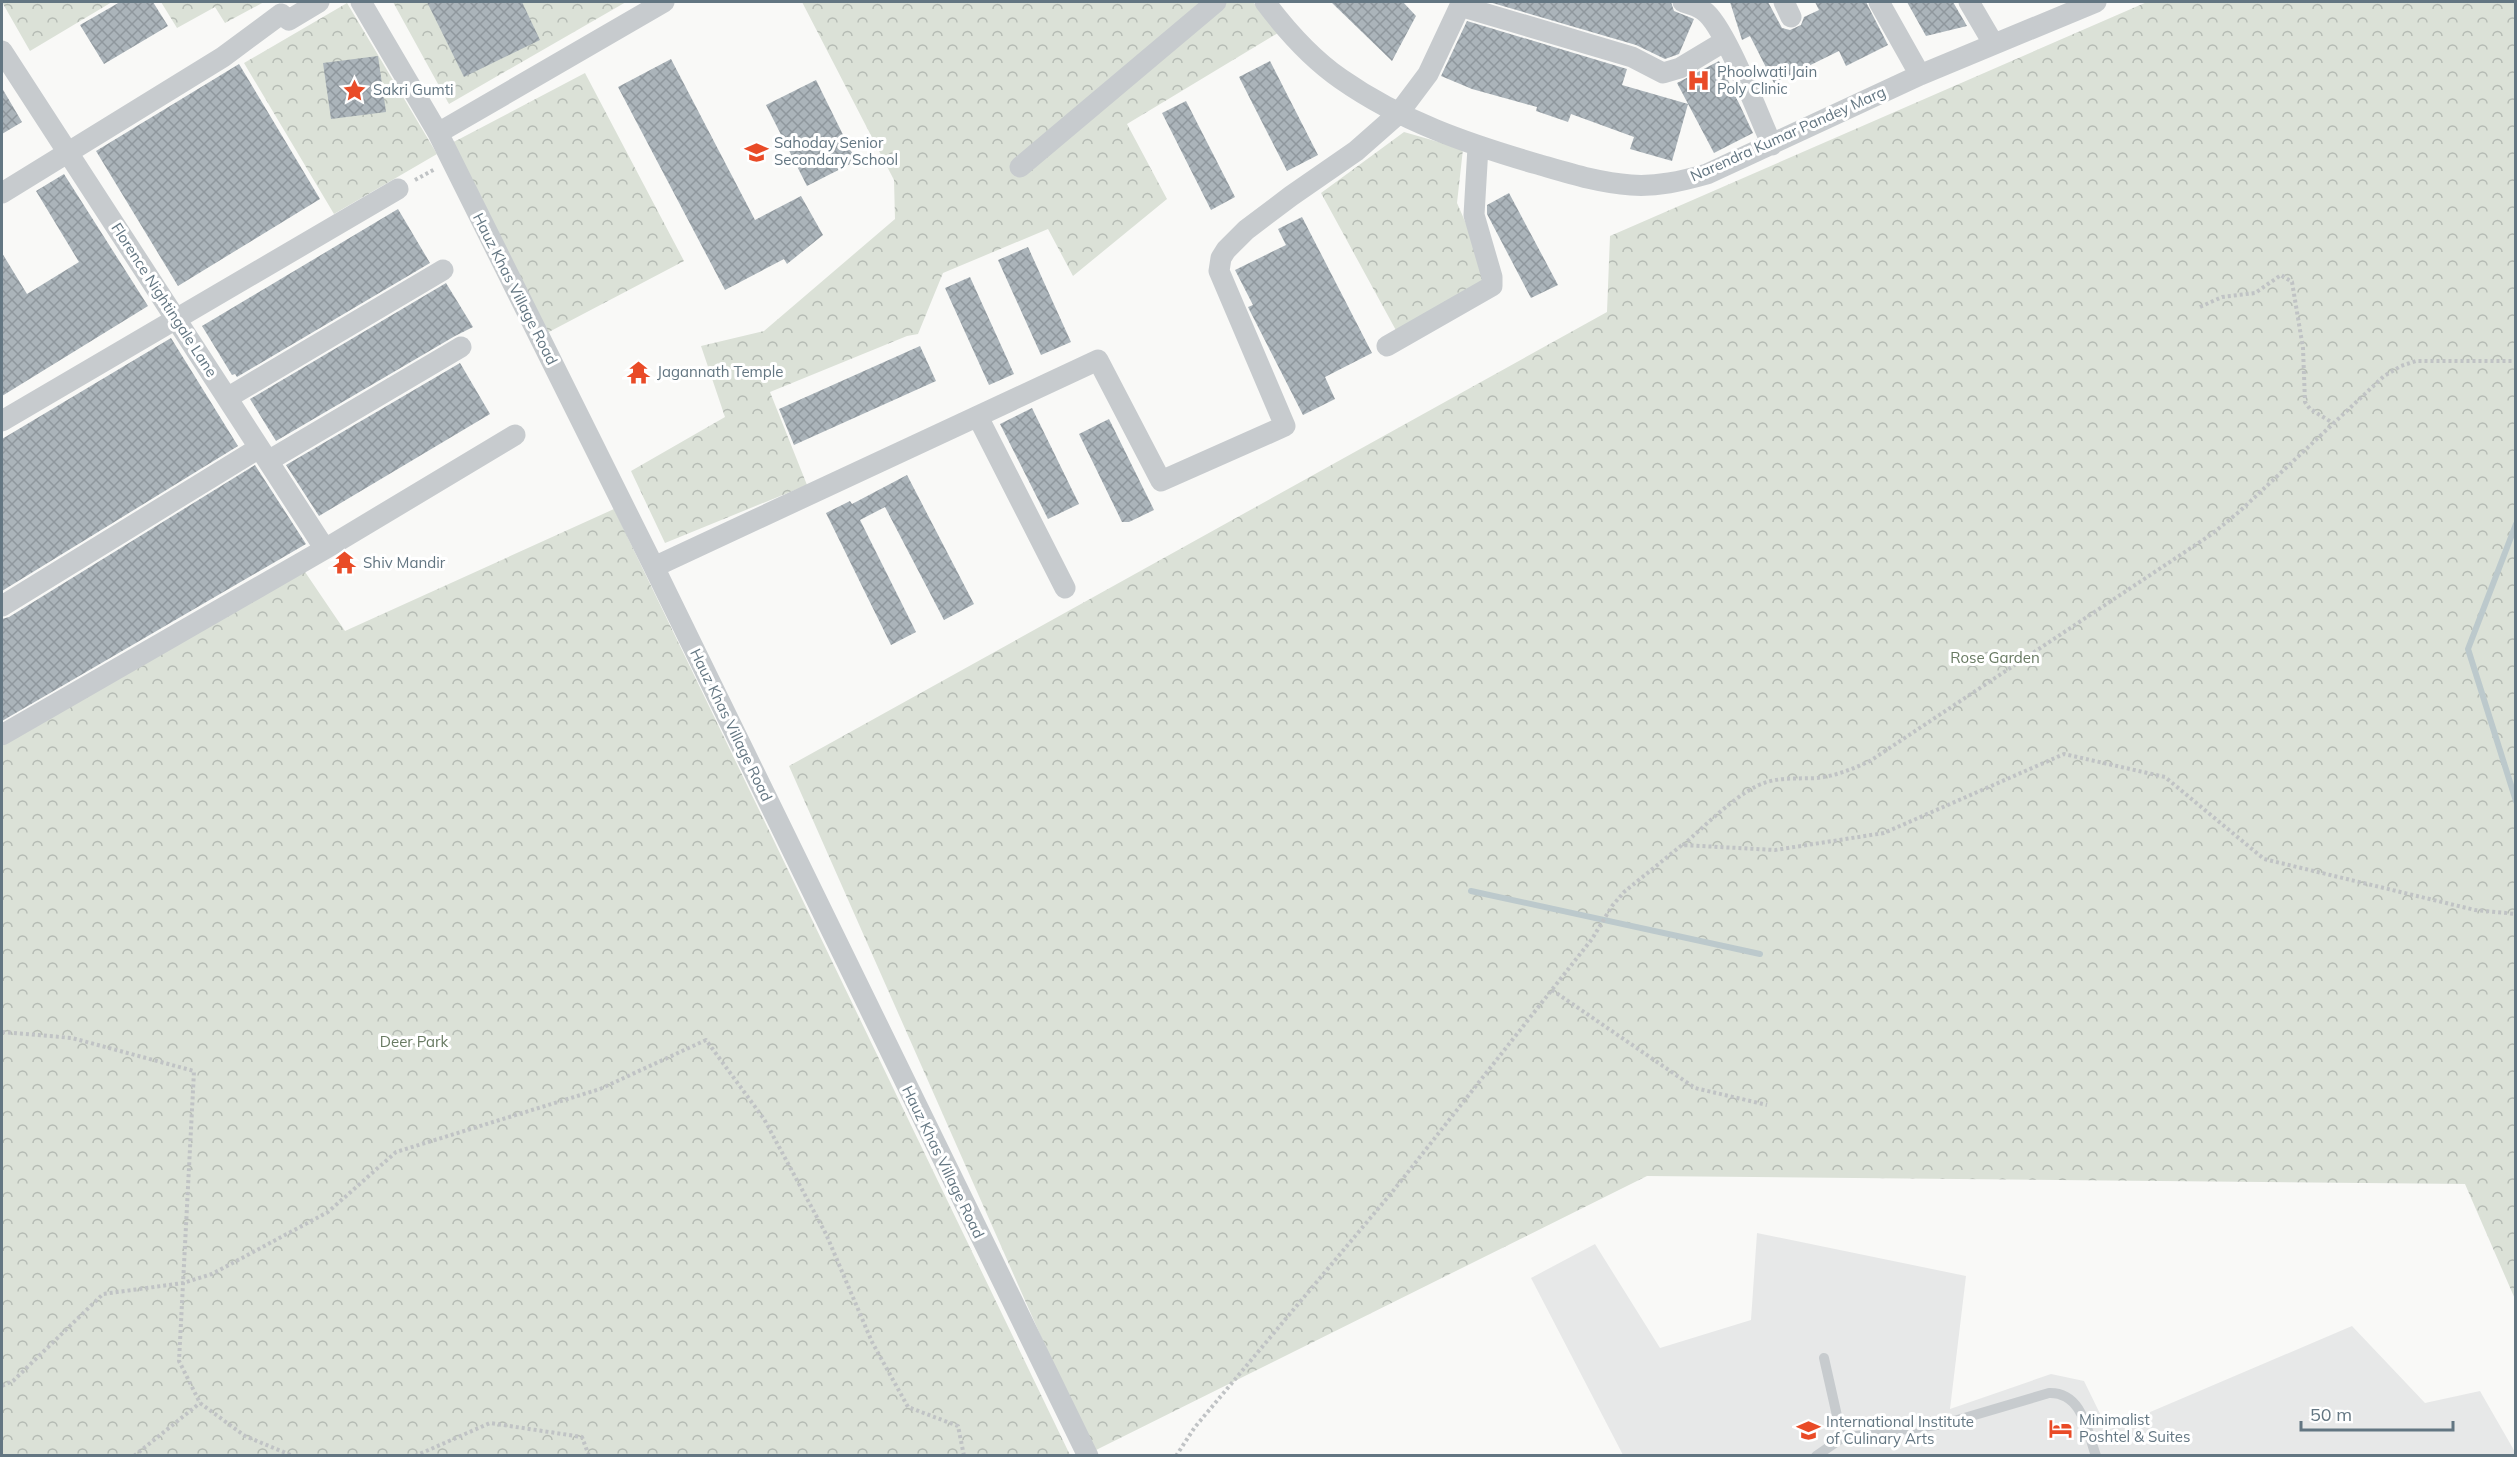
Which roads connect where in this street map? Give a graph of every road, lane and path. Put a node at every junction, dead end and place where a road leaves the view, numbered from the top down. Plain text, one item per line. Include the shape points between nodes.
1 (320, 2) edge
2 (360, 2) edge
3 (664, 2) edge
4 (1216, 2) edge
5 (1265, 2) edge
6 (1683, 2) edge
7 (1879, 2) edge
8 (1969, 2) edge
9 (2096, 2) edge
10 (282, 8) edge
11 (2056, 9) edge
12 (1725, 41) junction
13 (1993, 43) junction
14 (2, 51) edge
15 (1920, 75) junction
16 (1398, 114) junction
17 (438, 133) junction
18 (1772, 145) junction
19 (1478, 147) junction
20 (67, 152) junction
21 (451, 160) junction
22 (1020, 167) dead end
23 (398, 189) joint
24 (2, 193) edge
25 (443, 270) dead end
26 (2200, 307) dead end
27 (176, 318) junction
28 (1387, 346) dead end
29 (461, 347) dead end
30 (2516, 361) edge
31 (227, 398) junction
32 (978, 417) junction
33 (2, 421) edge
34 (2333, 423) junction
35 (515, 435) dead end
36 (264, 455) junction
37 (325, 549) junction
38 (654, 567) junction
39 (1065, 588) dead end
40 (2, 606) edge
41 (2, 735) edge
42 (1682, 845) junction
43 (2516, 914) edge
44 (1552, 990) junction
45 (2, 1032) edge
46 (1767, 1105) dead end
47 (183, 1283) junction
48 (1824, 1358) dead end
49 (2, 1386) edge
50 (200, 1402) junction
51 (1842, 1438) junction
52 (134, 1455) edge
53 (293, 1455) edge
54 (415, 1455) edge
55 (589, 1455) edge
56 (964, 1455) edge
57 (1088, 1455) edge
58 (1176, 1455) edge
59 (1816, 1455) edge
60 (2096, 1455) edge

1 - 10 street via 289,20
2 - 17 street, Hauz Khas Village Road
3 - 17 street
4 - 22 street
5 - 16 street, Narendra Kumar Pandey Marg via 1310,53 1340,79
6 - 12 street via 1705,11
7 - 15 street
8 - 13 street
9 - 11 street, Narendra Kumar Pandey Marg
10 - 20 street via 223,57
11 - 13 street, Narendra Kumar Pandey Marg
12 - 16 street via 1680,68 1663,73 1632,57 1461,7 1428,74
12 - 18 street
13 - 15 street, Narendra Kumar Pandey Marg
14 - 20 street, Florence Nightingale Lane
15 - 18 street, Narendra Kumar Pandey Marg
16 - 19 street, Narendra Kumar Pandey Marg
16 - 32 street via 1356,151 1255,222 1221,258 1219,271 1285,426 1161,481 1098,360
17 - 21 street, Hauz Khas Village Road
18 - 19 street, Narendra Kumar Pandey Marg via 1707,174 1675,183 1633,185 1574,175
19 - 28 street via 1474,215 1492,286
20 - 24 street
20 - 27 street, Florence Nightingale Lane
21 - 23 path
21 - 38 street, Hauz Khas Village Road
23 - 27 street
25 - 31 street
26 - 34 path via 2222,297 2254,292 2281,275 2292,282 2303,348 2305,402
27 - 31 street, Florence Nightingale Lane
27 - 33 street
29 - 36 street
30 - 34 path via 2416,361 2401,366 2384,376
31 - 36 street, Florence Nightingale Lane
32 - 38 street
32 - 39 street
34 - 42 path via 2212,534 1870,762 1818,778 1764,782 1746,792
35 - 37 street
36 - 37 street, Florence Nightingale Lane
36 - 40 street
37 - 41 street
38 - 57 street, Hauz Khas Village Road
42 - 43 path via 1775,850 1884,833 2064,754 2165,777 2264,859 2475,910
42 - 44 path via 1624,892
44 - 46 path via 1695,1088
44 - 58 path
45 - 47 path via 72,1038 194,1071
47 - 49 path via 103,1294 14,1381
47 - 50 path via 179,1361
47 - 56 path via 212,1274 328,1212 396,1152 600,1089 706,1040 764,1119 826,1234 872,1342 908,1407 958,1426
48 - 51 lane
50 - 52 path
50 - 53 path via 245,1436
51 - 59 lane
51 - 60 lane via 1944,1424 2060,1392 2080,1410
54 - 55 path via 490,1423 582,1437

